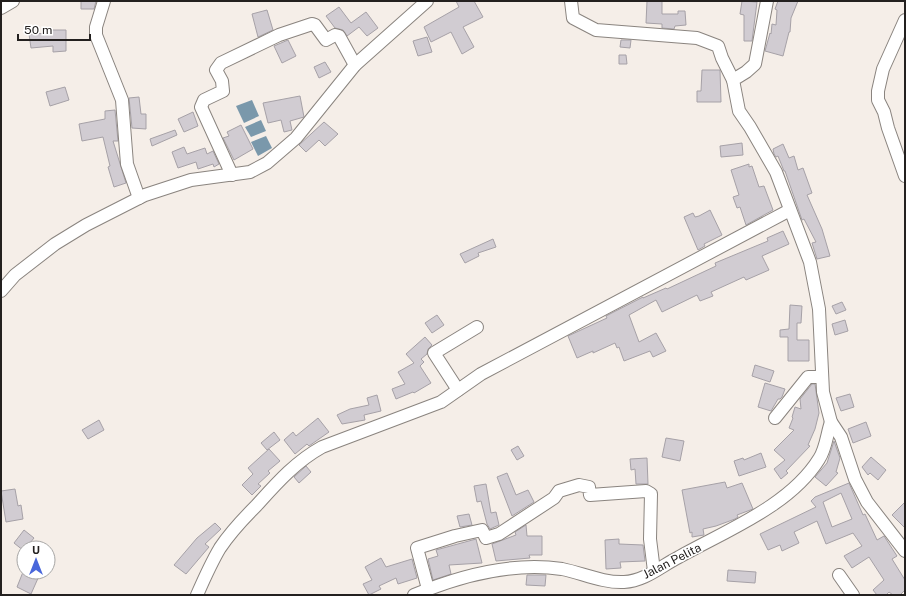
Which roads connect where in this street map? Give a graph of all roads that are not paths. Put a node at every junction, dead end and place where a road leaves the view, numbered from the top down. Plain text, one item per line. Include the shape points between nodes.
1 (13, 1) edge
2 (104, 1) edge
3 (427, 1) edge
4 (571, 1) edge
5 (767, 1) edge
6 (1, 8) edge
7 (905, 20) edge
8 (355, 65) junction
9 (733, 80) junction
10 (232, 175) junction
11 (905, 176) edge
12 (139, 198) junction
13 (790, 210) junction
14 (1, 291) edge
15 (477, 326) dead end
16 (822, 377) junction
17 (458, 390) junction
18 (775, 418) dead end
19 (831, 422) junction
20 (905, 551) edge
21 (654, 571) junction
22 (839, 575) dead end
23 (428, 589) junction
24 (197, 595) edge
25 (414, 595) edge
26 (853, 595) edge

1 - 6 street
2 - 12 street via 96,35 122,100 127,164
3 - 8 street
4 - 9 street via 573,18 596,30 697,38 718,46
5 - 9 street via 755,64
7 - 11 street via 883,69 878,100
8 - 10 street via 283,151 250,172
8 - 10 street via 339,36 335,35 326,40 312,24 279,35 221,63 216,70 222,81 223,91 204,100 201,107
9 - 13 street via 739,111 776,172
10 - 12 street via 174,184
12 - 14 street via 54,244 15,275
13 - 16 street via 811,268 819,309
13 - 17 street via 480,374
15 - 17 street via 434,353
16 - 18 street via 808,377
16 - 19 street
17 - 24 street via 440,402 322,447 305,456 221,546
19 - 20 street via 841,437 855,479 867,502
19 - 21 street, Jalan Pelita via 820,458 807,475 778,501 729,532
21 - 23 street, Jalan Pelita via 625,582 534,567 498,570
21 - 23 street via 650,539 652,494 646,491 590,496 589,486 579,485 558,491 554,498 499,534 486,538 482,530 417,548
22 - 26 street
23 - 25 street, Jalan Pelita

